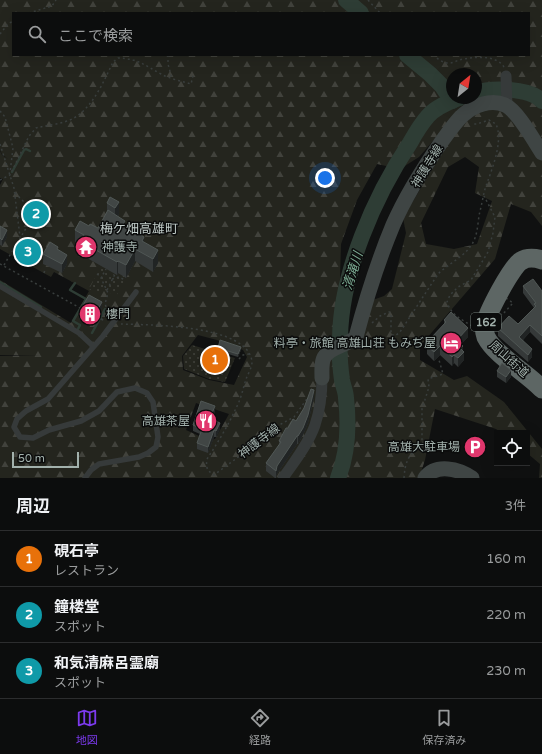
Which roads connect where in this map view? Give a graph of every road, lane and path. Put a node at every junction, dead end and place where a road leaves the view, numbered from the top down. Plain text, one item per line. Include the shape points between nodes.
1 (56, 0) edge
2 (368, 0) edge
3 (33, 12) edge
4 (379, 12) edge
5 (12, 22) edge
6 (0, 34) edge
7 (168, 56) edge
8 (434, 56) edge
9 (193, 76) dead end
10 (506, 76) joint
11 (172, 79) junction
12 (507, 104) junction
13 (0, 111) edge
14 (468, 112) junction
15 (0, 144) edge
16 (542, 153) edge
17 (10, 175) junction
18 (0, 180) edge
19 (15, 193) junction
20 (484, 196) junction
21 (27, 205) dead end
22 (30, 220) dead end
23 (20, 237) junction
24 (542, 260) edge
25 (0, 264) edge
26 (3, 266) junction
27 (106, 269) dead end
28 (45, 270) dead end
29 (44, 273) dead end
30 (97, 274) dead end
31 (115, 274) dead end
32 (102, 277) junction
33 (112, 279) junction
34 (125, 280) dead end
35 (0, 286) edge
36 (107, 290) junction
37 (136, 292) dead end
38 (81, 309) edge
39 (99, 318) dead end
40 (372, 323) dead end
41 (112, 324) junction
42 (474, 327) dead end
43 (93, 346) junction
44 (249, 355) junction
45 (239, 359) dead end
46 (439, 360) dead end
47 (322, 378) junction
48 (542, 389) edge
49 (85, 478) edge
50 (283, 478) edge
51 (404, 478) edge
52 (425, 478) edge
53 (472, 478) edge

1 - 3 path via 52,6
2 - 4 path
5 - 6 path
7 - 11 path
8 - 10 path via 445,63 467,58 493,58 502,63 506,69
9 - 11 path via 191,84
10 - 12 street
11 - 17 path via 139,61 118,58 112,62 92,101 76,117 36,128 29,136
12 - 14 main road, 神護寺線 via 487,103
12 - 16 main road
13 - 17 path via 5,117 13,148
14 - 20 path via 473,124 489,120 496,124 499,130 493,170
14 - 47 main road, 神護寺線 via 450,130 428,162 394,224 378,265 356,337 325,356
15 - 17 path
17 - 18 path
17 - 19 path
19 - 21 path
19 - 23 path
20 - 40 path via 475,238 459,258 438,274 400,332 395,336 391,334 389,312
20 - 42 path via 495,217 488,252 471,280 458,287 447,302 449,309 456,316
22 - 23 path
23 - 26 path
24 - 48 highway, 周山街道 / 162 via 531,258 521,261 515,267 489,313 485,336 493,347
25 - 26 path
26 - 38 path
27 - 32 path
28 - 29 path
30 - 32 path
31 - 33 path
32 - 36 path
33 - 34 path via 119,277
33 - 36 path
35 - 43 lane via 79,333
36 - 39 path via 107,309
37 - 41 lane
41 - 43 lane
41 - 44 path via 156,324 212,332 236,341
43 - 49 lane via 48,399 17,419 14,428 20,437 33,438 49,430 81,421 99,411 117,392 135,388 147,393 153,402 158,437 156,447 139,457 99,464
44 - 45 path via 243,355
44 - 47 path, 神護寺線 via 252,362 236,408 207,459 206,467 214,474 270,430 294,417
46 - 51 path via 443,374 428,379 429,387 422,409 422,447 408,458
47 - 50 street via 322,397 316,424
52 - 53 main road via 434,470 445,469 460,471

